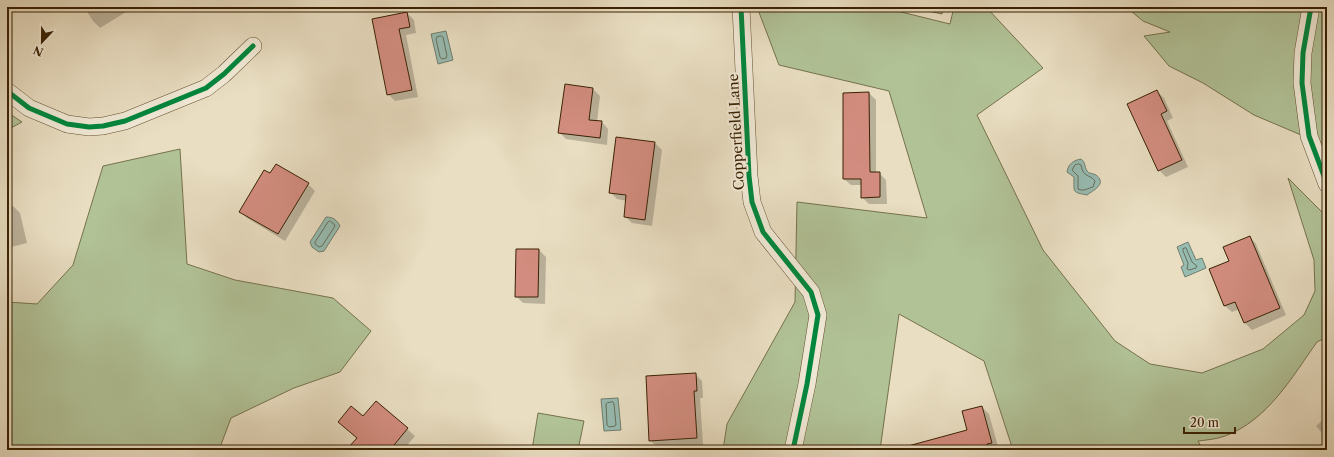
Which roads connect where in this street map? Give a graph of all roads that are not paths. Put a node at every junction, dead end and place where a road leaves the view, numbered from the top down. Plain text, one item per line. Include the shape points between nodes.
1 (741, 7) edge
2 (1311, 7) edge
3 (253, 46) dead end
4 (7, 91) edge
5 (1327, 184) edge
6 (794, 450) edge

1 - 6 street, Copperfield Lane via 752,202 763,232 811,292 818,315
2 - 5 street via 1302,53 1302,83 1309,136
3 - 4 street via 206,88 125,121 103,126 67,124 29,108

